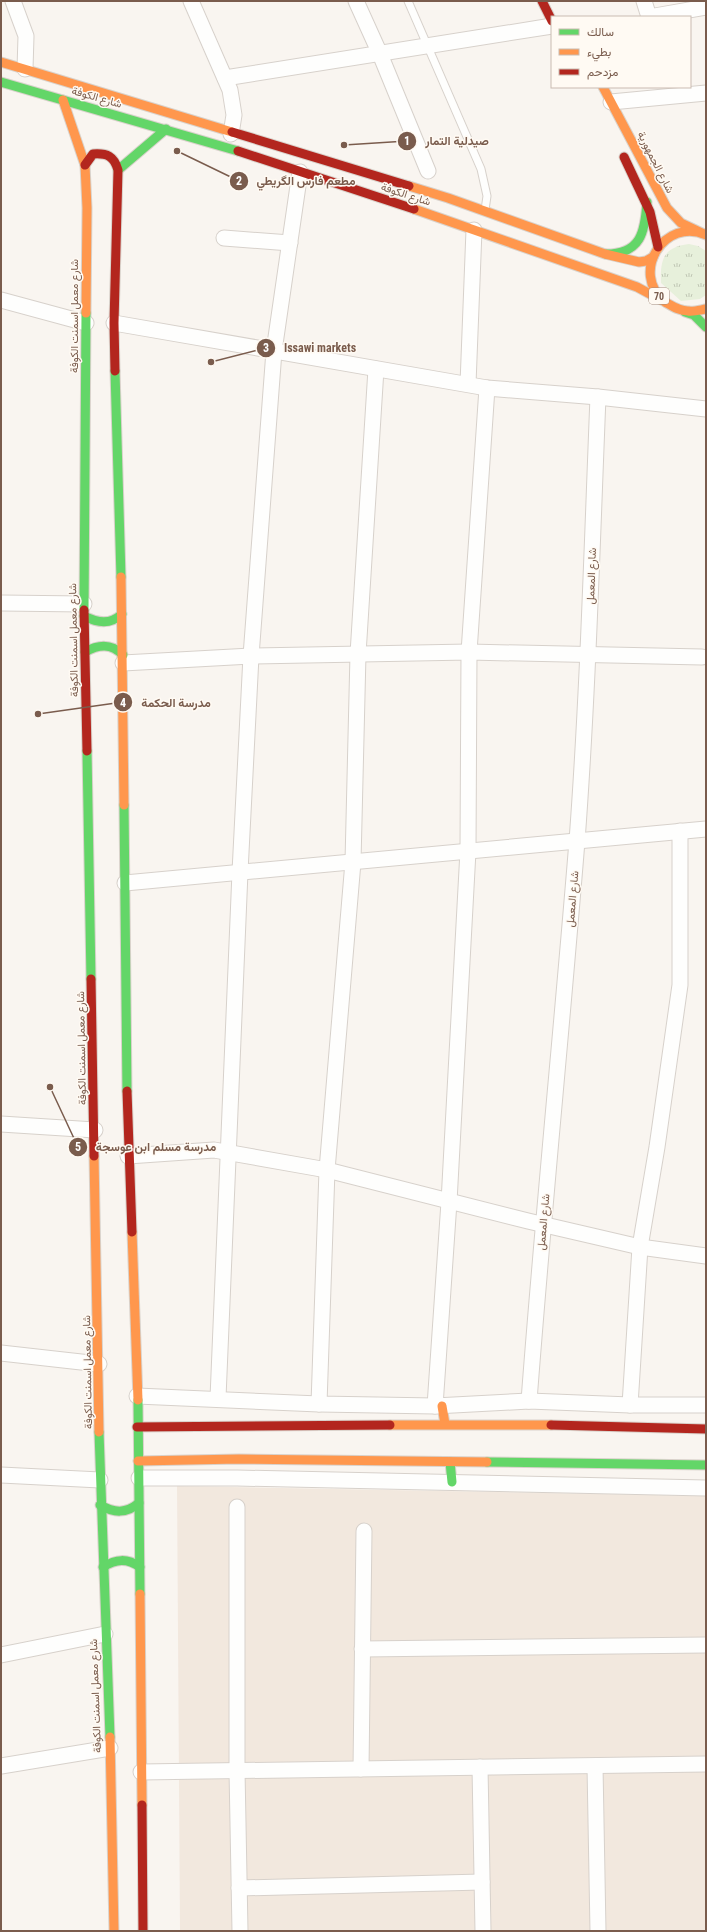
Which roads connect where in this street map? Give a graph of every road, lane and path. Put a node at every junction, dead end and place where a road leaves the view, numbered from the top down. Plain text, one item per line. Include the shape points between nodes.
1 (13, 1) edge
2 (191, 1) edge
3 (356, 1) edge
4 (408, 1) edge
5 (542, 1) edge
6 (644, 1) edge
7 (703, 5) edge
8 (649, 16) edge
9 (654, 16) edge
10 (551, 19) edge
11 (551, 26) edge
12 (428, 46) junction
13 (380, 54) junction
14 (1, 62) edge
15 (25, 68) junction
16 (225, 78) junction
17 (1, 82) edge
18 (604, 88) edge
19 (706, 93) edge
20 (63, 100) junction
21 (611, 102) junction
22 (166, 129) junction
23 (231, 134) junction
24 (619, 148) dead end
25 (85, 165) junction
26 (118, 170) junction
27 (428, 171) dead end
28 (300, 172) junction
29 (647, 202) junction
30 (485, 212) junction
31 (474, 230) junction
32 (704, 234) edge
33 (224, 238) dead end
34 (290, 243) junction
35 (658, 247) junction
36 (605, 254) junction
37 (653, 256) junction
38 (1, 300) edge
39 (661, 300) junction
40 (706, 309) edge
41 (685, 312) junction
42 (86, 323) junction
43 (114, 323) junction
44 (706, 327) edge
45 (274, 351) junction
46 (376, 369) junction
47 (468, 384) junction
48 (487, 388) junction
49 (598, 397) junction
50 (706, 409) edge
51 (1, 603) edge
52 (84, 610) junction
53 (122, 614) junction
54 (85, 652) junction
55 (469, 652) junction
56 (358, 654) junction
57 (589, 654) junction
58 (251, 656) junction
59 (702, 657) dead end
60 (123, 659) junction
61 (706, 829) edge
62 (680, 831) junction
63 (577, 841) junction
64 (468, 851) junction
65 (353, 862) junction
66 (240, 872) junction
67 (124, 883) junction
68 (1, 1124) edge
69 (95, 1130) junction
70 (228, 1152) junction
71 (128, 1156) junction
72 (327, 1170) junction
73 (449, 1202) junction
74 (542, 1225) junction
75 (640, 1247) junction
76 (706, 1256) edge
77 (1, 1353) edge
78 (99, 1364) junction
79 (137, 1396) junction
80 (218, 1398) junction
81 (529, 1401) junction
82 (319, 1404) junction
83 (706, 1404) edge
84 (630, 1405) junction
85 (439, 1406) junction
86 (445, 1424) junction
87 (138, 1427) junction
88 (706, 1429) edge
89 (138, 1461) junction
90 (450, 1462) junction
91 (706, 1465) edge
92 (1, 1475) edge
93 (139, 1478) junction
94 (100, 1480) junction
95 (452, 1482) junction
96 (706, 1488) edge
97 (139, 1503) junction
98 (100, 1505) junction
99 (237, 1507) dead end
100 (364, 1531) dead end
101 (103, 1567) junction
102 (140, 1567) junction
103 (105, 1634) junction
104 (706, 1645) edge
105 (362, 1648) junction
106 (1, 1655) edge
107 (110, 1748) junction
108 (706, 1764) edge
109 (1, 1766) edge
110 (595, 1766) junction
111 (480, 1767) junction
112 (361, 1769) junction
113 (237, 1770) junction
114 (141, 1772) junction
115 (482, 1882) junction
116 (239, 1888) junction
117 (114, 1931) edge
118 (143, 1931) edge
119 (240, 1931) edge
120 (483, 1931) edge
121 (598, 1931) edge

1 - 15 street via 26,36
2 - 16 street
3 - 13 street
4 - 12 lane
5 - 10 main road
6 - 8 street
7 - 9 street
11 - 12 street
12 - 13 street
12 - 30 lane via 481,169 486,196
13 - 16 street
13 - 27 street
14 - 15 main road, شارع الكوفة
15 - 23 main road, شارع الكوفة
16 - 23 street via 233,103
17 - 20 main road, شارع الكوفة / 70
18 - 21 main road, شارع الجمهورية
19 - 21 street
20 - 22 main road, شارع الكوفة / 70
20 - 25 main road, شارع معمل اسمنت الكوفة
21 - 32 main road, شارع الجمهورية via 667,208 681,223
22 - 26 main road
22 - 28 main road, شارع الكوفة / 70
23 - 30 main road, شارع الكوفة via 448,198
24 - 29 main road
25 - 26 main road via 94,154 108,153 117,162
25 - 42 main road, شارع معمل اسمنت الكوفة
26 - 43 main road
28 - 31 main road, شارع الكوفة / 70
28 - 34 street
29 - 35 main road via 655,224
29 - 36 main road via 644,228 632,248 623,253
30 - 36 main road, شارع الكوفة
31 - 39 main road, شارع الكوفة / 70 via 637,286
31 - 47 street
32 - 35 main road, 70 via 678,233
33 - 34 street
34 - 45 street
35 - 37 main road, 70
36 - 37 main road, شارع الكوفة via 640,262
37 - 39 main road, 70 via 651,279
38 - 42 street
39 - 41 main road, 70 via 672,308
40 - 41 main road
41 - 44 main road via 694,315
42 - 52 main road, شارع معمل اسمنت الكوفة
43 - 45 street
43 - 53 main road
45 - 46 street
45 - 58 street
46 - 47 street
46 - 56 street
47 - 48 street
48 - 49 street
48 - 55 street
49 - 50 street
49 - 57 street, شارع المعمل
51 - 52 street
52 - 53 main road via 98,623 112,621
52 - 54 main road, شارع معمل اسمنت الكوفة
53 - 60 main road
54 - 60 main road via 93,647 107,645 114,647
54 - 69 main road, شارع معمل اسمنت الكوفة
55 - 56 street
55 - 57 street
55 - 64 street
56 - 58 street
56 - 65 street
57 - 59 street
57 - 63 street, شارع المعمل
58 - 60 street
58 - 66 street
60 - 67 main road
61 - 62 street
62 - 63 street
62 - 75 street via 680,985
63 - 64 street
63 - 74 street, شارع المعمل
64 - 65 street
64 - 73 street
65 - 66 street
65 - 72 street
66 - 67 street
66 - 70 street
67 - 71 main road
68 - 69 street
69 - 78 main road, شارع معمل اسمنت الكوفة
70 - 71 street via 214,1150
70 - 72 street
70 - 80 street
71 - 79 main road
72 - 73 street
72 - 82 street
73 - 74 street
73 - 85 street
74 - 75 street
74 - 81 street, شارع المعمل
75 - 76 street
75 - 84 street
77 - 78 street
78 - 94 main road, شارع معمل اسمنت الكوفة
79 - 80 street
79 - 87 main road
80 - 82 street
81 - 84 street
81 - 85 street
82 - 85 street
83 - 84 street
85 - 86 main road
86 - 87 main road via 178,1430
86 - 88 main road
87 - 89 main road
89 - 90 main road via 180,1457
89 - 93 main road
90 - 91 main road
90 - 95 main road
92 - 94 street
93 - 95 street
93 - 97 main road
94 - 98 main road, شارع معمل اسمنت الكوفة
95 - 96 street
97 - 98 main road via 128,1511 121,1512
97 - 102 main road
98 - 101 main road, شارع معمل اسمنت الكوفة
99 - 113 street
100 - 105 street
101 - 102 main road via 118,1559
101 - 103 main road, شارع معمل اسمنت الكوفة
102 - 114 main road
103 - 106 street
103 - 107 main road, شارع معمل اسمنت الكوفة
104 - 105 street
105 - 112 street
107 - 109 street
107 - 117 main road, شارع معمل اسمنت الكوفة
108 - 110 street
110 - 111 street
110 - 121 street
111 - 112 street
111 - 115 street
112 - 113 street
113 - 114 street
113 - 116 street
114 - 118 main road
115 - 116 street
115 - 120 street
116 - 119 street

